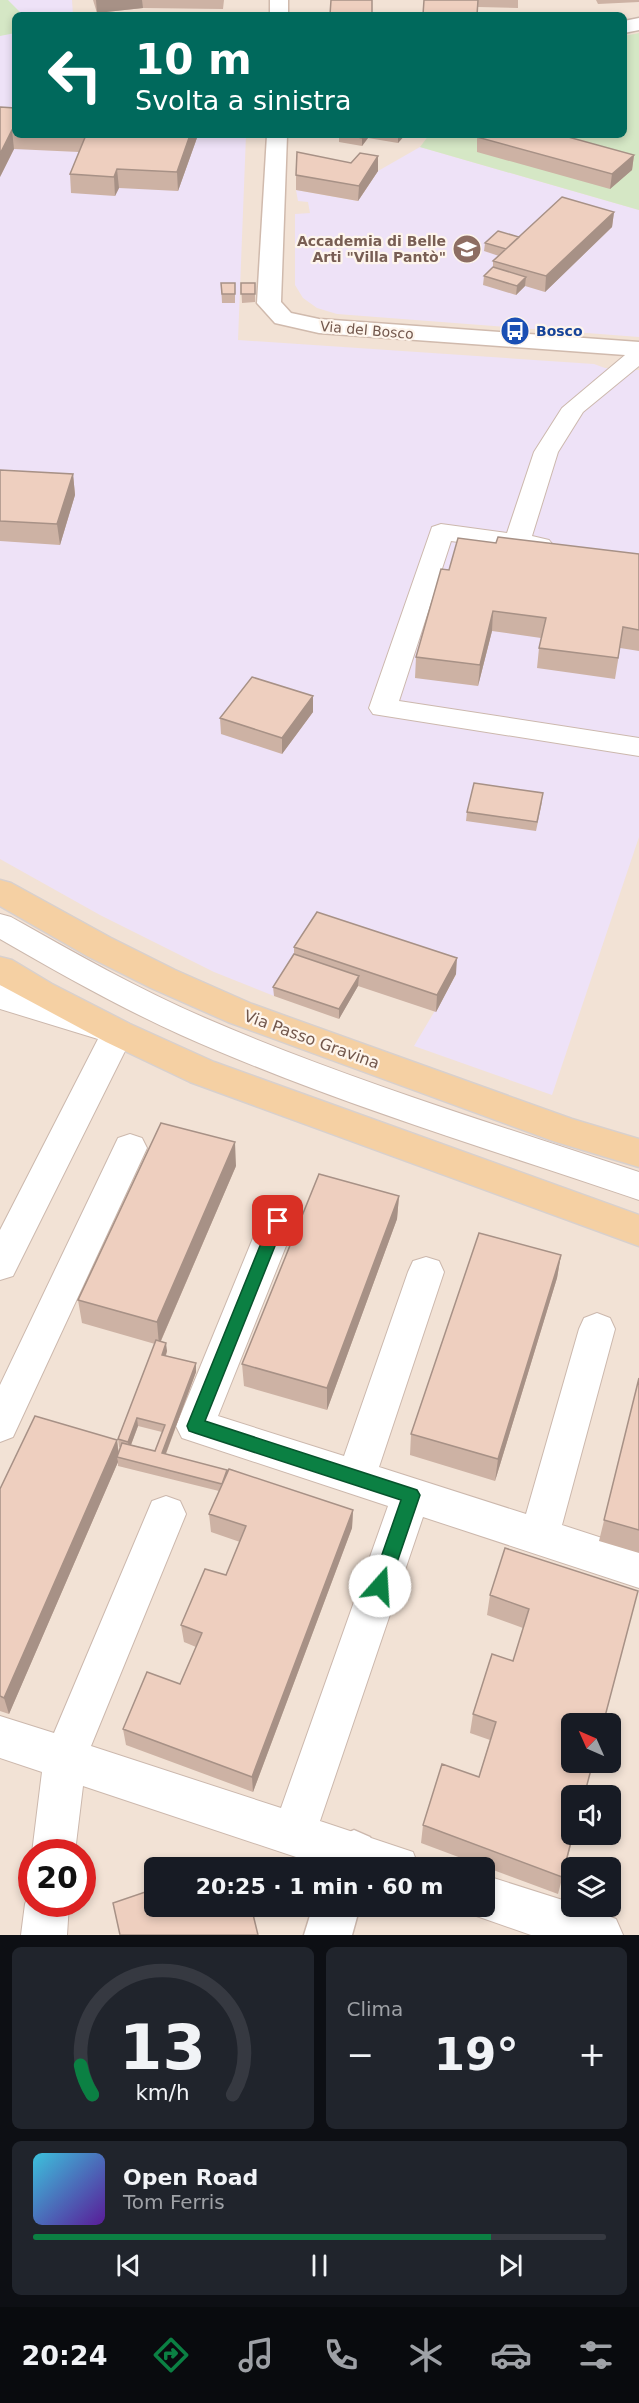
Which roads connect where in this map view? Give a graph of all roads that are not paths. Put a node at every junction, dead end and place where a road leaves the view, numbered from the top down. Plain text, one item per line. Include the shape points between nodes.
1 (277, 138) edge
2 (639, 350) edge
3 (639, 355) edge
4 (517, 542) junction
5 (561, 548) edge
6 (639, 747) edge
7 (0, 891) edge
8 (0, 925) edge
9 (0, 969) edge
10 (0, 997) edge
11 (118, 1033) junction
12 (130, 1148) dead end
13 (639, 1153) edge
14 (639, 1186) edge
15 (278, 1221) dead end
16 (639, 1231) edge
17 (0, 1265) edge
18 (426, 1272) dead end
19 (597, 1329) dead end
20 (0, 1425) edge
21 (356, 1478) junction
22 (411, 1495) junction
23 (166, 1514) dead end
24 (539, 1536) junction
25 (639, 1569) edge
26 (0, 1737) edge
27 (65, 1758) junction
28 (294, 1834) junction
29 (55, 1839) edge
30 (345, 1857) edge
31 (495, 1901) edge
32 (46, 1917) edge
33 (334, 1917) edge
34 (44, 1935) edge
35 (328, 1935) edge
36 (600, 1935) edge

1 - 2 main road, Via del Bosco via 270,303 284,318 319,326
3 - 4 lane via 574,408 546,452
4 - 5 lane
4 - 6 lane via 441,532 383,708
7 - 13 main road, Via Passo Gravina via 99,947 240,1013 566,1131
8 - 14 lane via 83,972 223,1039
9 - 11 main road
10 - 11 lane
11 - 16 main road via 277,1101
11 - 17 lane
12 - 20 lane
15 - 21 lane via 195,1426
18 - 21 lane
19 - 24 lane
21 - 22 lane
22 - 24 lane
22 - 28 lane
23 - 27 lane
24 - 25 lane
26 - 27 lane
27 - 28 lane
27 - 29 lane
28 - 30 lane
31 - 36 lane
32 - 34 lane
33 - 35 main road

